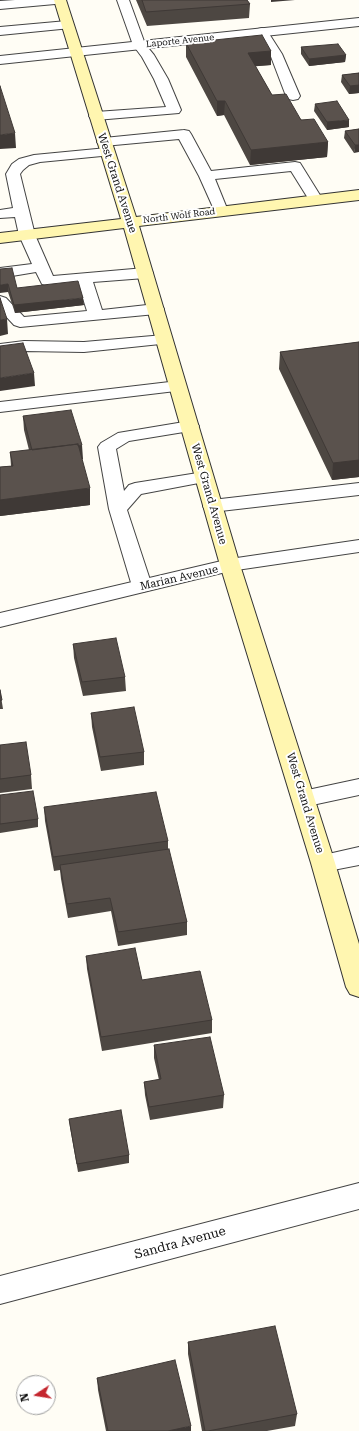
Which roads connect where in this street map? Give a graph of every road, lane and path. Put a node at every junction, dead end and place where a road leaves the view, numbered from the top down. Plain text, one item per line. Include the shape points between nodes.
1 (55, 0) edge
2 (60, 0) edge
3 (123, 0) edge
4 (0, 5) edge
5 (359, 22) edge
6 (67, 25) junction
7 (0, 31) edge
8 (262, 32) junction
9 (139, 45) junction
10 (75, 52) junction
11 (0, 60) edge
12 (293, 96) dead end
13 (96, 116) junction
14 (106, 147) junction
15 (206, 176) junction
16 (359, 195) edge
17 (316, 200) junction
18 (221, 211) junction
19 (22, 212) junction
20 (0, 214) edge
21 (130, 222) junction
22 (27, 235) junction
23 (0, 238) edge
24 (145, 273) junction
25 (6, 275) edge
26 (84, 278) junction
27 (47, 280) junction
28 (0, 301) edge
29 (156, 310) junction
30 (96, 315) junction
31 (164, 340) junction
32 (0, 349) edge
33 (178, 386) junction
34 (0, 407) edge
35 (190, 426) junction
36 (204, 477) junction
37 (359, 489) edge
38 (212, 506) junction
39 (118, 509) junction
40 (359, 546) edge
41 (230, 566) junction
42 (142, 586) junction
43 (0, 620) edge
44 (359, 787) edge
45 (303, 799) junction
46 (359, 856) edge
47 (323, 863) junction
48 (359, 987) edge
49 (359, 1196) edge
50 (0, 1290) edge

1 - 4 lane
2 - 6 main road, West Grand Avenue
3 - 9 lane
5 - 8 street, Laporte Avenue
6 - 7 lane
6 - 10 main road, West Grand Avenue
8 - 9 street, Laporte Avenue
8 - 12 lane via 276,54
9 - 10 street, Laporte Avenue
9 - 13 lane via 148,55 161,79 174,110
10 - 11 street, Laporte Avenue
10 - 13 main road, West Grand Avenue
13 - 14 main road, West Grand Avenue
14 - 15 lane via 184,134
14 - 19 lane via 39,158 17,167 13,174
14 - 21 main road, West Grand Avenue
15 - 17 lane via 295,166
15 - 18 lane
16 - 17 main road, North Wolf Road
17 - 18 main road, North Wolf Road
18 - 21 main road, North Wolf Road
19 - 20 lane
19 - 22 lane
21 - 22 main road, North Wolf Road
21 - 24 main road, West Grand Avenue
22 - 23 main road, North Wolf Road
22 - 27 lane
24 - 26 lane
24 - 29 main road, West Grand Avenue
25 - 27 lane
26 - 27 lane
26 - 30 lane
28 - 30 lane via 19,317 56,313
29 - 30 lane
29 - 31 main road, West Grand Avenue
31 - 32 lane via 84,347 24,346
31 - 33 main road, West Grand Avenue
33 - 34 lane
33 - 35 main road, West Grand Avenue
35 - 36 main road, West Grand Avenue
35 - 39 lane via 124,437 107,447
36 - 38 main road, West Grand Avenue
36 - 39 lane via 135,489
37 - 38 lane
38 - 41 main road, West Grand Avenue
39 - 42 lane
40 - 41 street, Marian Avenue
41 - 42 street, Marian Avenue
41 - 45 main road, West Grand Avenue
42 - 43 street, Marian Avenue
44 - 45 lane
45 - 47 main road, West Grand Avenue
46 - 47 lane
47 - 48 main road, West Grand Avenue
49 - 50 street, Sandra Avenue

